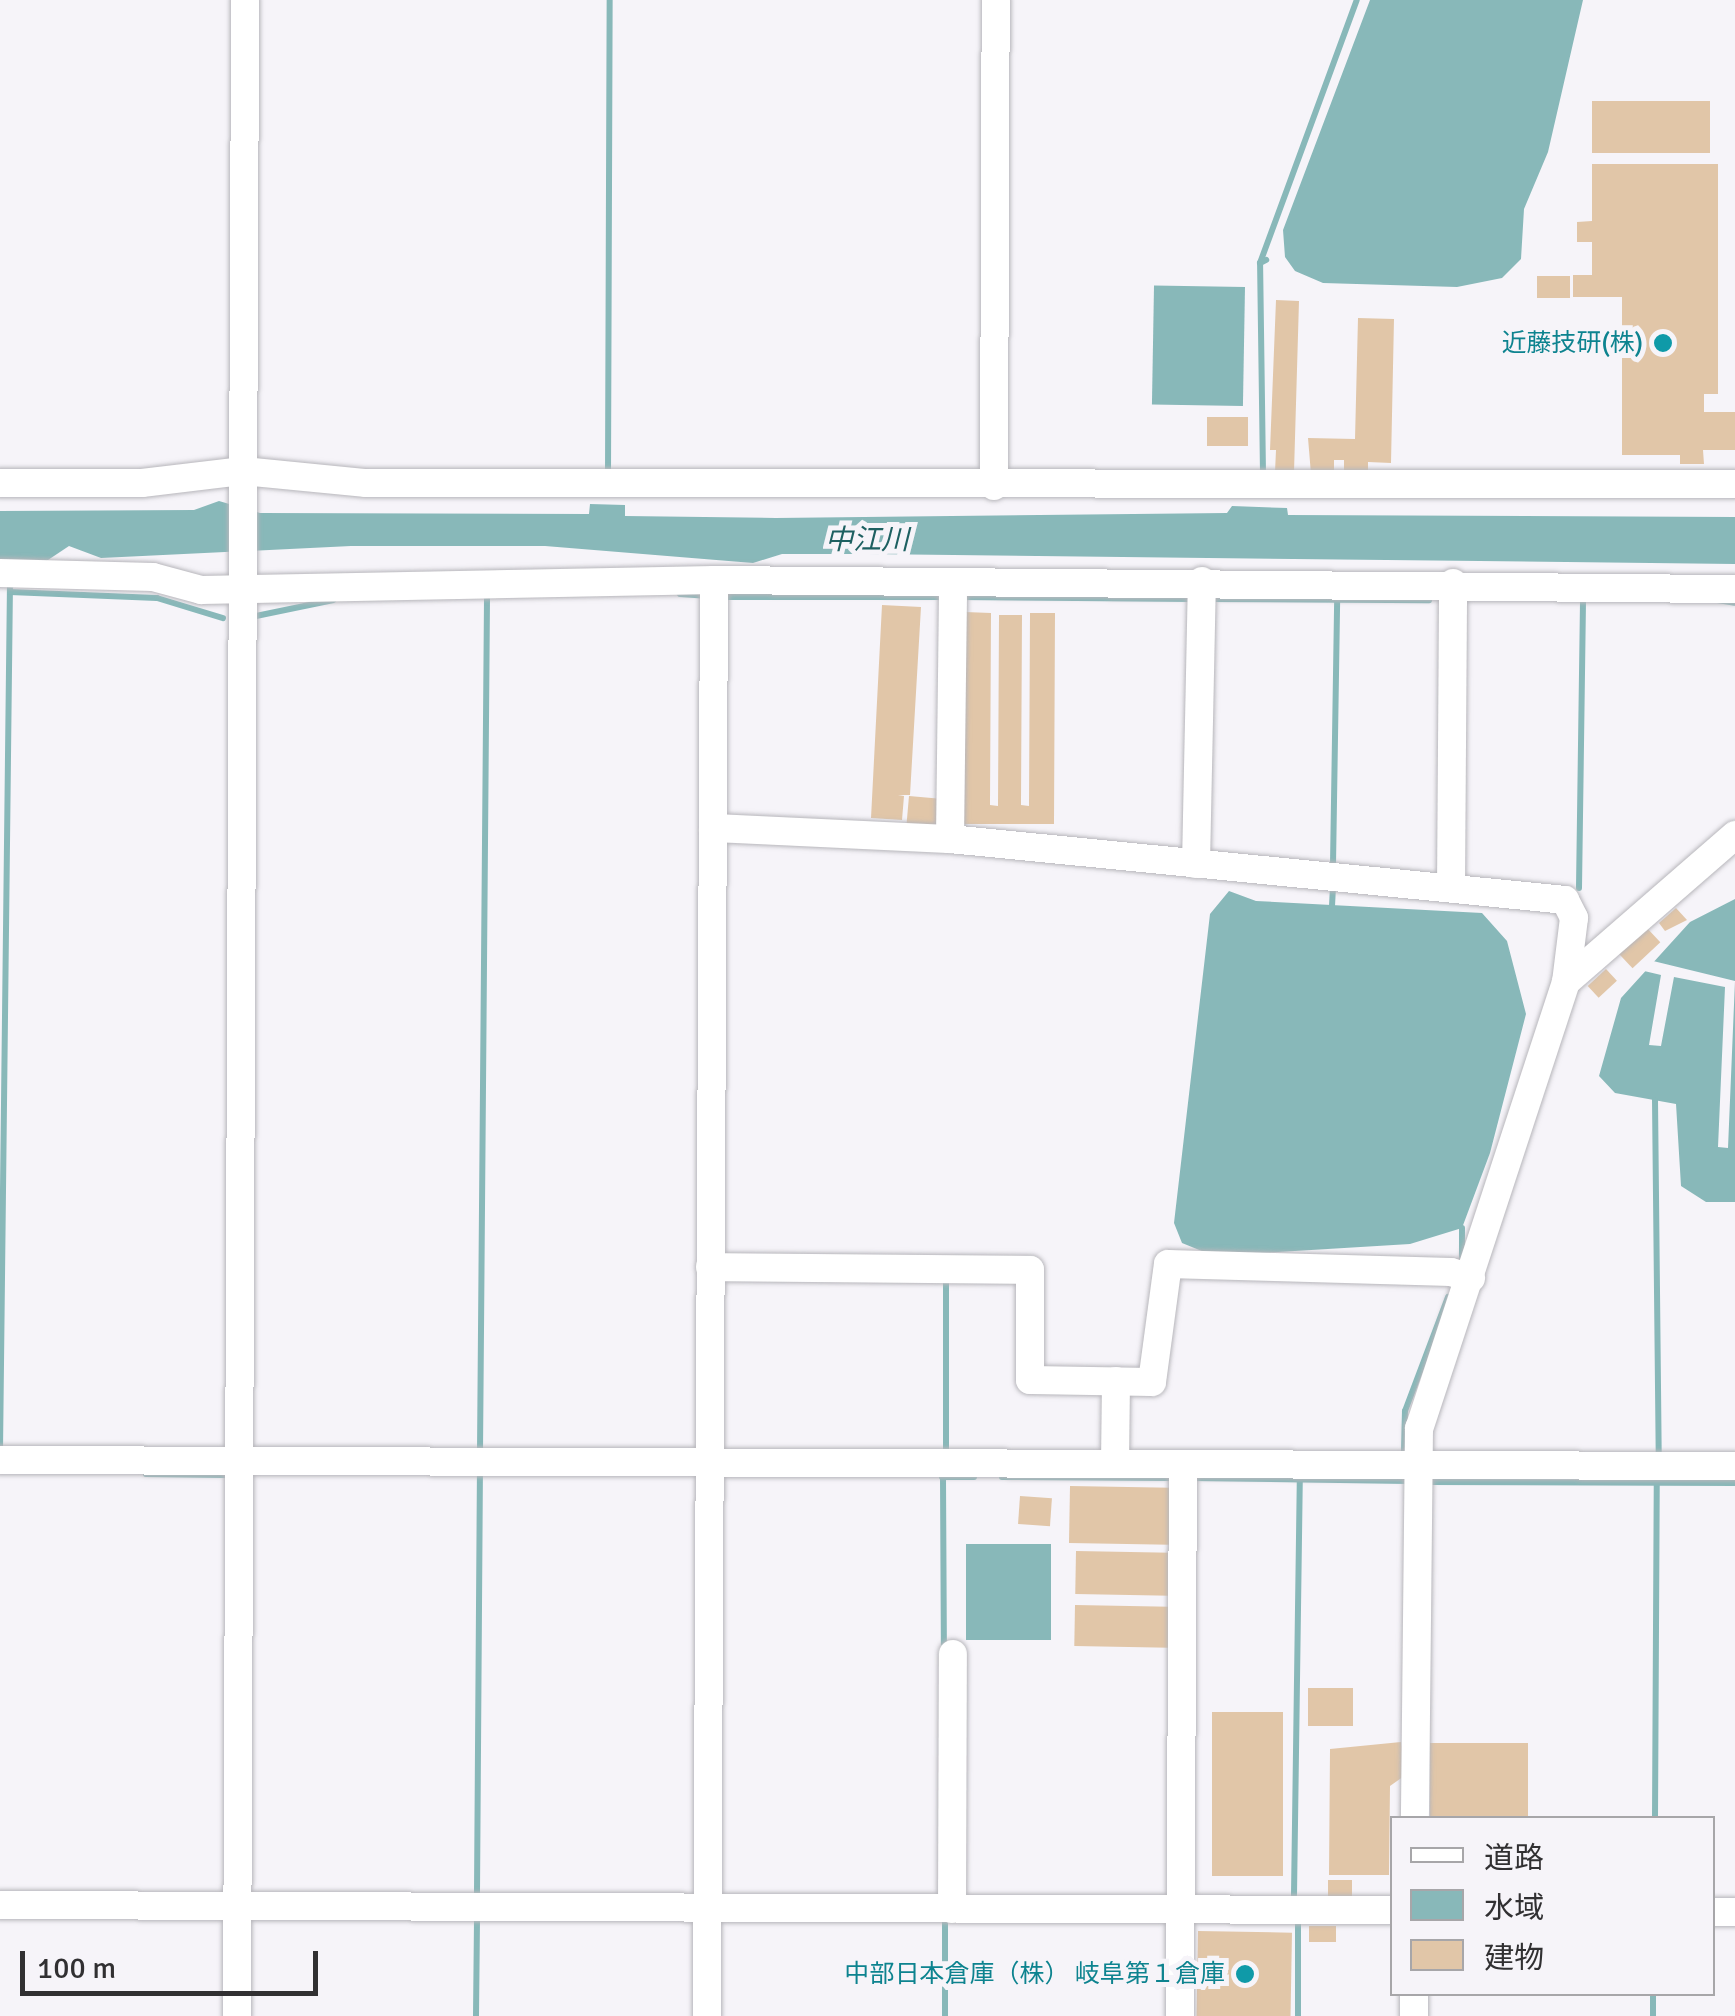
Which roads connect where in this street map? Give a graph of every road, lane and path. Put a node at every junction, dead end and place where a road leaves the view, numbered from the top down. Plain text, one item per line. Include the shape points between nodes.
1 (245, 0) edge
2 (996, 0) edge
3 (243, 478) junction
4 (0, 483) edge
5 (1735, 484) edge
6 (994, 486) junction
7 (0, 573) edge
8 (714, 580) junction
9 (1202, 581) junction
10 (952, 583) junction
11 (1454, 583) junction
12 (1735, 588) edge
13 (243, 590) junction
14 (714, 828) junction
15 (1735, 835) edge
16 (950, 839) junction
17 (1196, 864) junction
18 (1450, 888) junction
19 (1566, 982) junction
20 (710, 1267) junction
21 (1472, 1278) junction
22 (1116, 1381) junction
23 (0, 1460) edge
24 (237, 1462) junction
25 (709, 1463) junction
26 (1115, 1463) junction
27 (1418, 1466) junction
28 (1735, 1466) edge
29 (1183, 1467) junction
30 (953, 1654) dead end
31 (1415, 1816) edge
32 (0, 1904) edge
33 (237, 1906) junction
34 (707, 1909) junction
35 (952, 1909) junction
36 (1181, 1910) junction
37 (1390, 1910) edge
38 (237, 2016) edge
39 (706, 2016) edge
40 (1180, 2016) edge

1 - 3 street
2 - 6 street
3 - 4 street
3 - 6 street
3 - 13 street
5 - 6 street
7 - 13 street via 154,577 201,590
8 - 10 street
8 - 13 street
8 - 14 street
9 - 10 street
9 - 11 street
9 - 17 street
10 - 16 street
11 - 12 street
11 - 18 street
13 - 24 street
14 - 16 street
14 - 20 street
15 - 19 street
16 - 17 street
17 - 18 street
18 - 19 street via 1564,900 1574,918
19 - 21 street
20 - 22 street via 1030,1270 1030,1380
20 - 25 street
21 - 22 street via 1451,1272 1168,1264 1152,1382
21 - 27 street via 1423,1404
22 - 26 street
23 - 24 street
24 - 25 street
24 - 33 street
25 - 26 street
25 - 34 street
26 - 29 street
27 - 28 street
27 - 29 street
27 - 31 street
29 - 36 street
30 - 35 street
32 - 33 street
33 - 34 street
33 - 38 street
34 - 35 street
34 - 39 street
35 - 36 street
36 - 37 street
36 - 40 street

